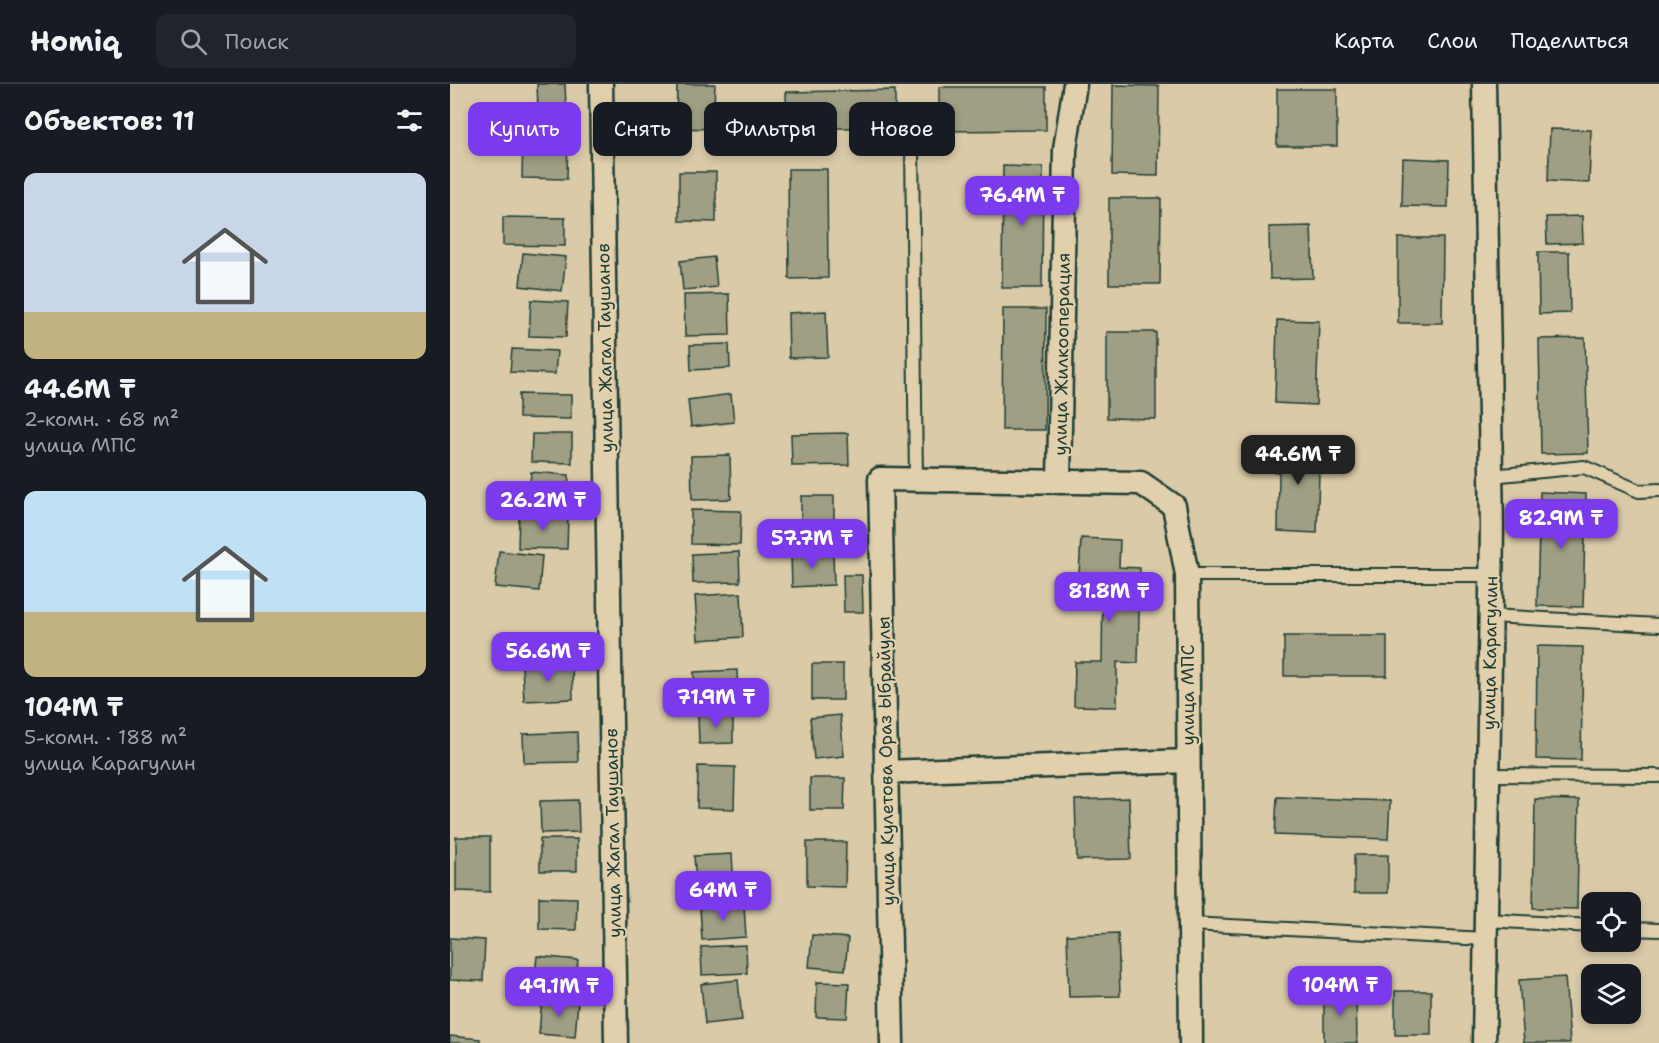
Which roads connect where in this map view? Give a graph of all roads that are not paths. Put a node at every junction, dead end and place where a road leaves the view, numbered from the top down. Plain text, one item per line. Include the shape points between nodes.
1 (601, 84) edge
2 (1075, 84) edge
3 (1484, 84) edge
4 (912, 156) edge
5 (1491, 476) junction
6 (880, 479) joint
7 (916, 480) junction
8 (1059, 482) junction
9 (1659, 490) edge
10 (1491, 574) junction
11 (1187, 575) junction
12 (1490, 616) junction
13 (1659, 625) edge
14 (1188, 761) junction
15 (886, 772) junction
16 (1488, 775) junction
17 (1659, 776) edge
18 (1190, 924) junction
19 (1581, 926) edge
20 (1486, 929) junction
21 (1641, 929) edge
22 (1659, 930) edge
23 (616, 1043) edge
24 (892, 1043) edge
25 (1191, 1043) edge
26 (1484, 1043) edge

1 - 23 street, улица Жагал Таушанов
2 - 8 street, улица Жилкооперация via 1065,149
3 - 5 street, улица Карагулин
4 - 7 lane
5 - 9 lane via 1584,467 1639,491
5 - 10 street, улица Карагулин
6 - 7 street, улица МПС
6 - 15 street, улица Кулетова Ораз Ыбрайулы
7 - 8 street, улица МПС
8 - 11 street, улица МПС via 1141,483 1174,507
10 - 11 lane
10 - 12 street, улица Карагулин
11 - 14 street, улица МПС
12 - 13 lane
12 - 16 street, улица Карагулин
14 - 15 street
14 - 18 street, улица МПС
15 - 24 street, улица Кулетова Ораз Ыбрайулы
16 - 17 lane
16 - 20 street, улица Карагулин
18 - 20 lane
18 - 25 street, улица МПС
19 - 20 lane
20 - 26 street, улица Карагулин
21 - 22 lane

